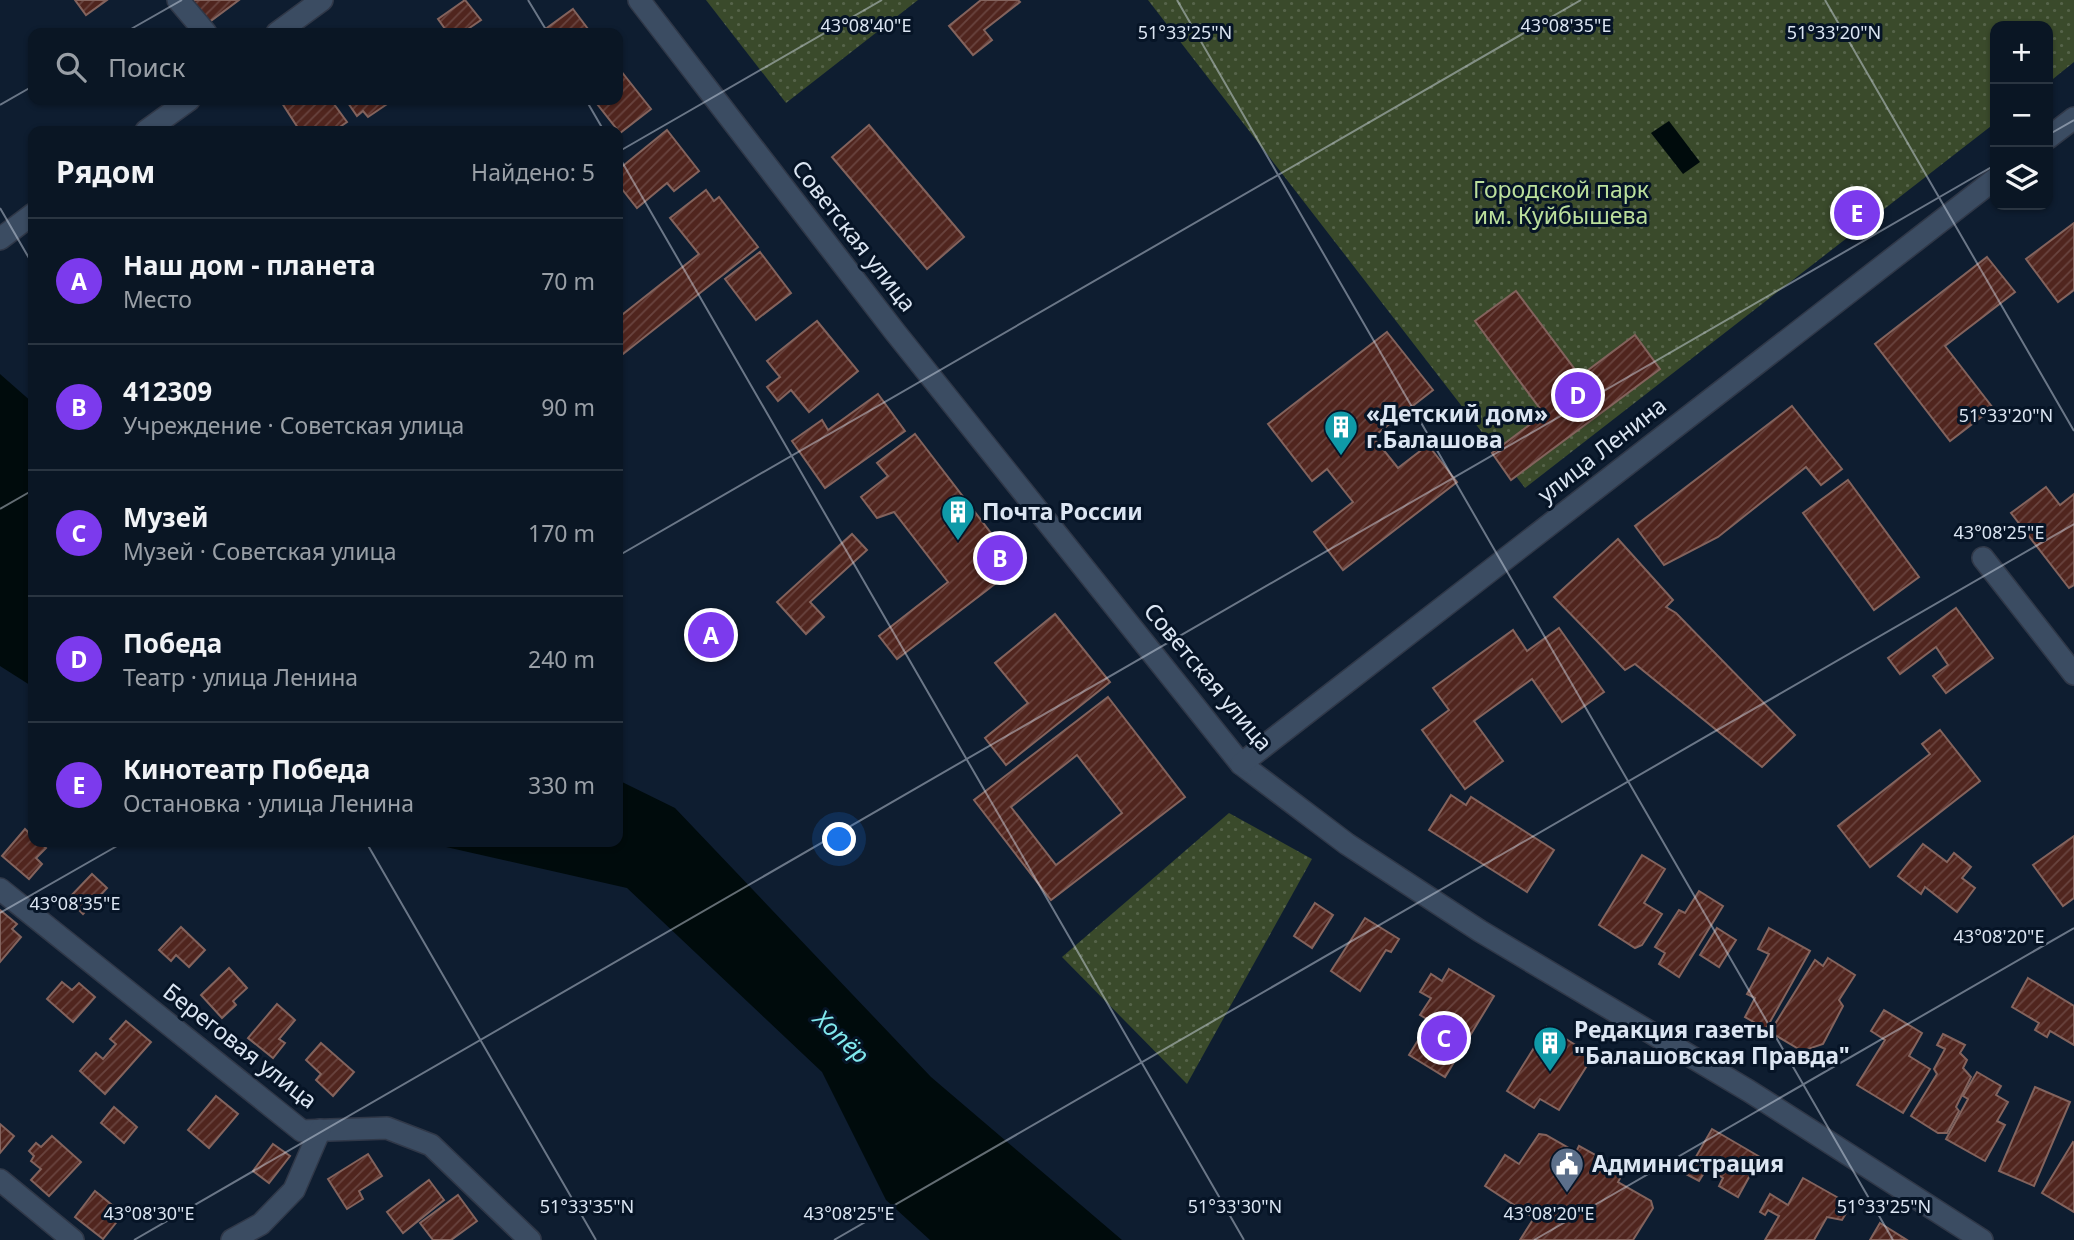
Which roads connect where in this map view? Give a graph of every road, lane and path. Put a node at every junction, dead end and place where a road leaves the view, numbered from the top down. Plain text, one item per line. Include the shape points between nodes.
1 (178, 0) edge
2 (323, 0) edge
3 (639, 0) edge
4 (202, 28) edge
5 (284, 28) edge
6 (182, 105) edge
7 (2074, 118) edge
8 (153, 126) edge
9 (2053, 134) edge
10 (1990, 183) edge
11 (28, 218) edge
12 (0, 239) edge
13 (1983, 558) dead end
14 (2074, 674) edge
15 (1241, 764) junction
16 (0, 888) edge
17 (320, 1130) junction
18 (0, 1180) edge
19 (73, 1240) edge
20 (232, 1240) edge
21 (530, 1240) edge
22 (1982, 1240) edge

1 - 4 street
2 - 5 street
3 - 15 street, Советская улица via 895,332
6 - 8 street
7 - 9 street
10 - 15 street, улица Ленина
11 - 12 street
13 - 14 street
15 - 22 street, Советская улица via 1348,844 1480,932 1749,1091
16 - 17 street, Береговая улица via 302,1131
17 - 20 street via 294,1190 261,1224
17 - 21 street, Береговая улица via 387,1128 430,1145
18 - 19 street

